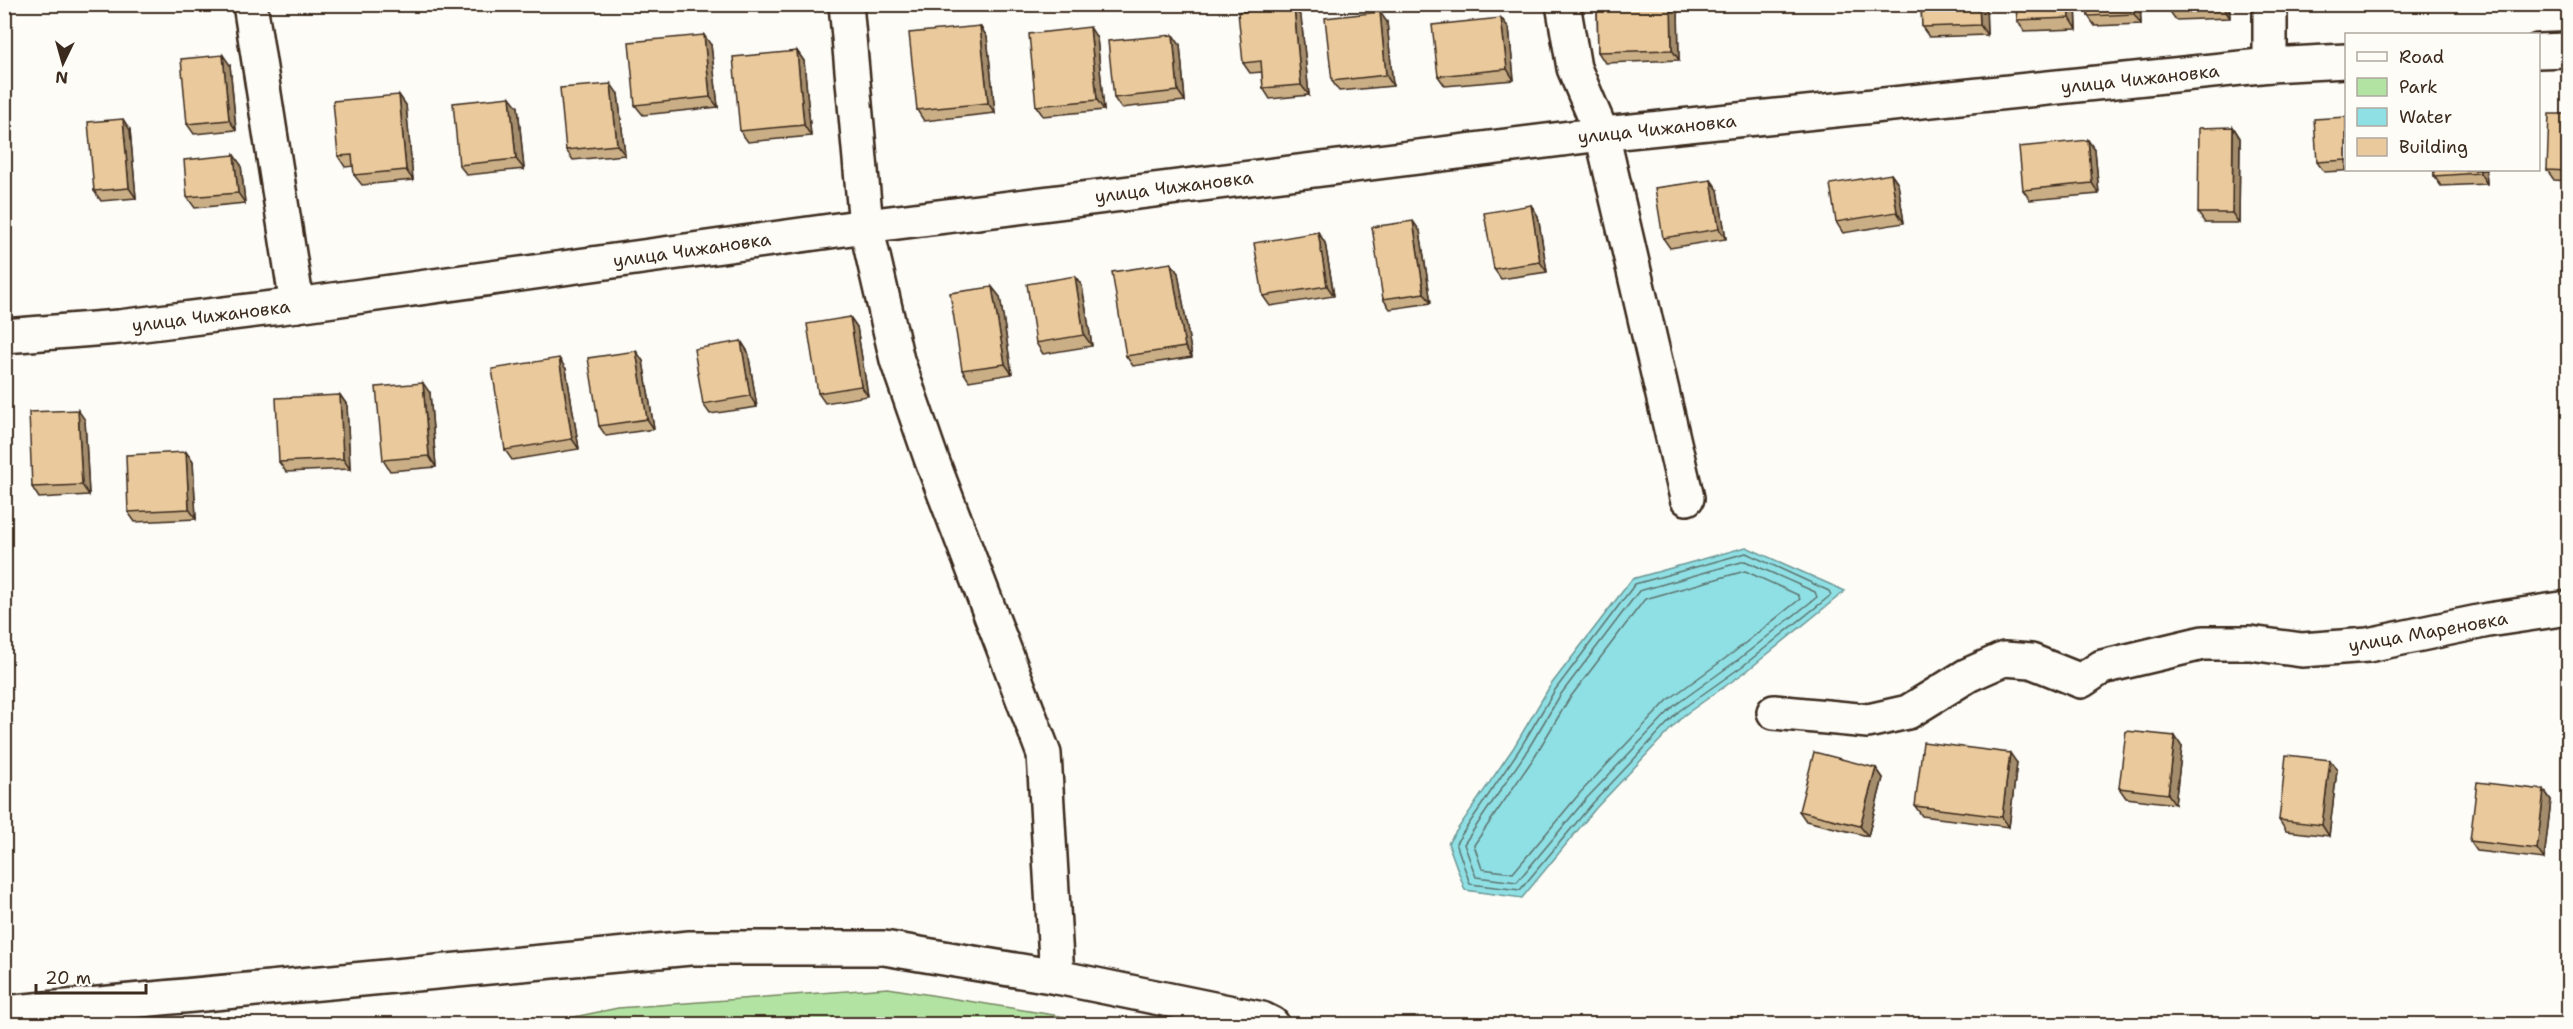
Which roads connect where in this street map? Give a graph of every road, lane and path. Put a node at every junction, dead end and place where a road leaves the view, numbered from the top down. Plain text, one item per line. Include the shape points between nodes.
1 (250, 4) edge
2 (846, 4) edge
3 (1563, 4) edge
4 (2270, 4) edge
5 (2568, 50) edge
6 (2540, 51) edge
7 (2345, 62) edge
8 (2270, 66) junction
9 (1602, 134) junction
10 (866, 226) junction
11 (297, 305) junction
12 (4, 336) edge
13 (1687, 498) dead end
14 (2568, 608) edge
15 (1774, 712) dead end
16 (1057, 977) junction
17 (4, 1014) edge
18 (1272, 1024) edge

1 - 11 street
2 - 10 street
3 - 9 street via 1574,68
4 - 8 street
5 - 6 street
7 - 8 street, улица Чижановка
8 - 9 street, улица Чижановка
9 - 10 street, улица Чижановка
9 - 13 street
10 - 11 street, улица Чижановка
10 - 16 street via 897,360 1044,754
11 - 12 street, улица Чижановка via 119,327
14 - 15 street, улица Мареновка via 2368,645 2302,650 2250,643 2203,643 2102,667 2081,681 2031,661 2004,659 1968,675 1908,712 1868,721
16 - 17 street via 884,948 690,948
16 - 18 street

